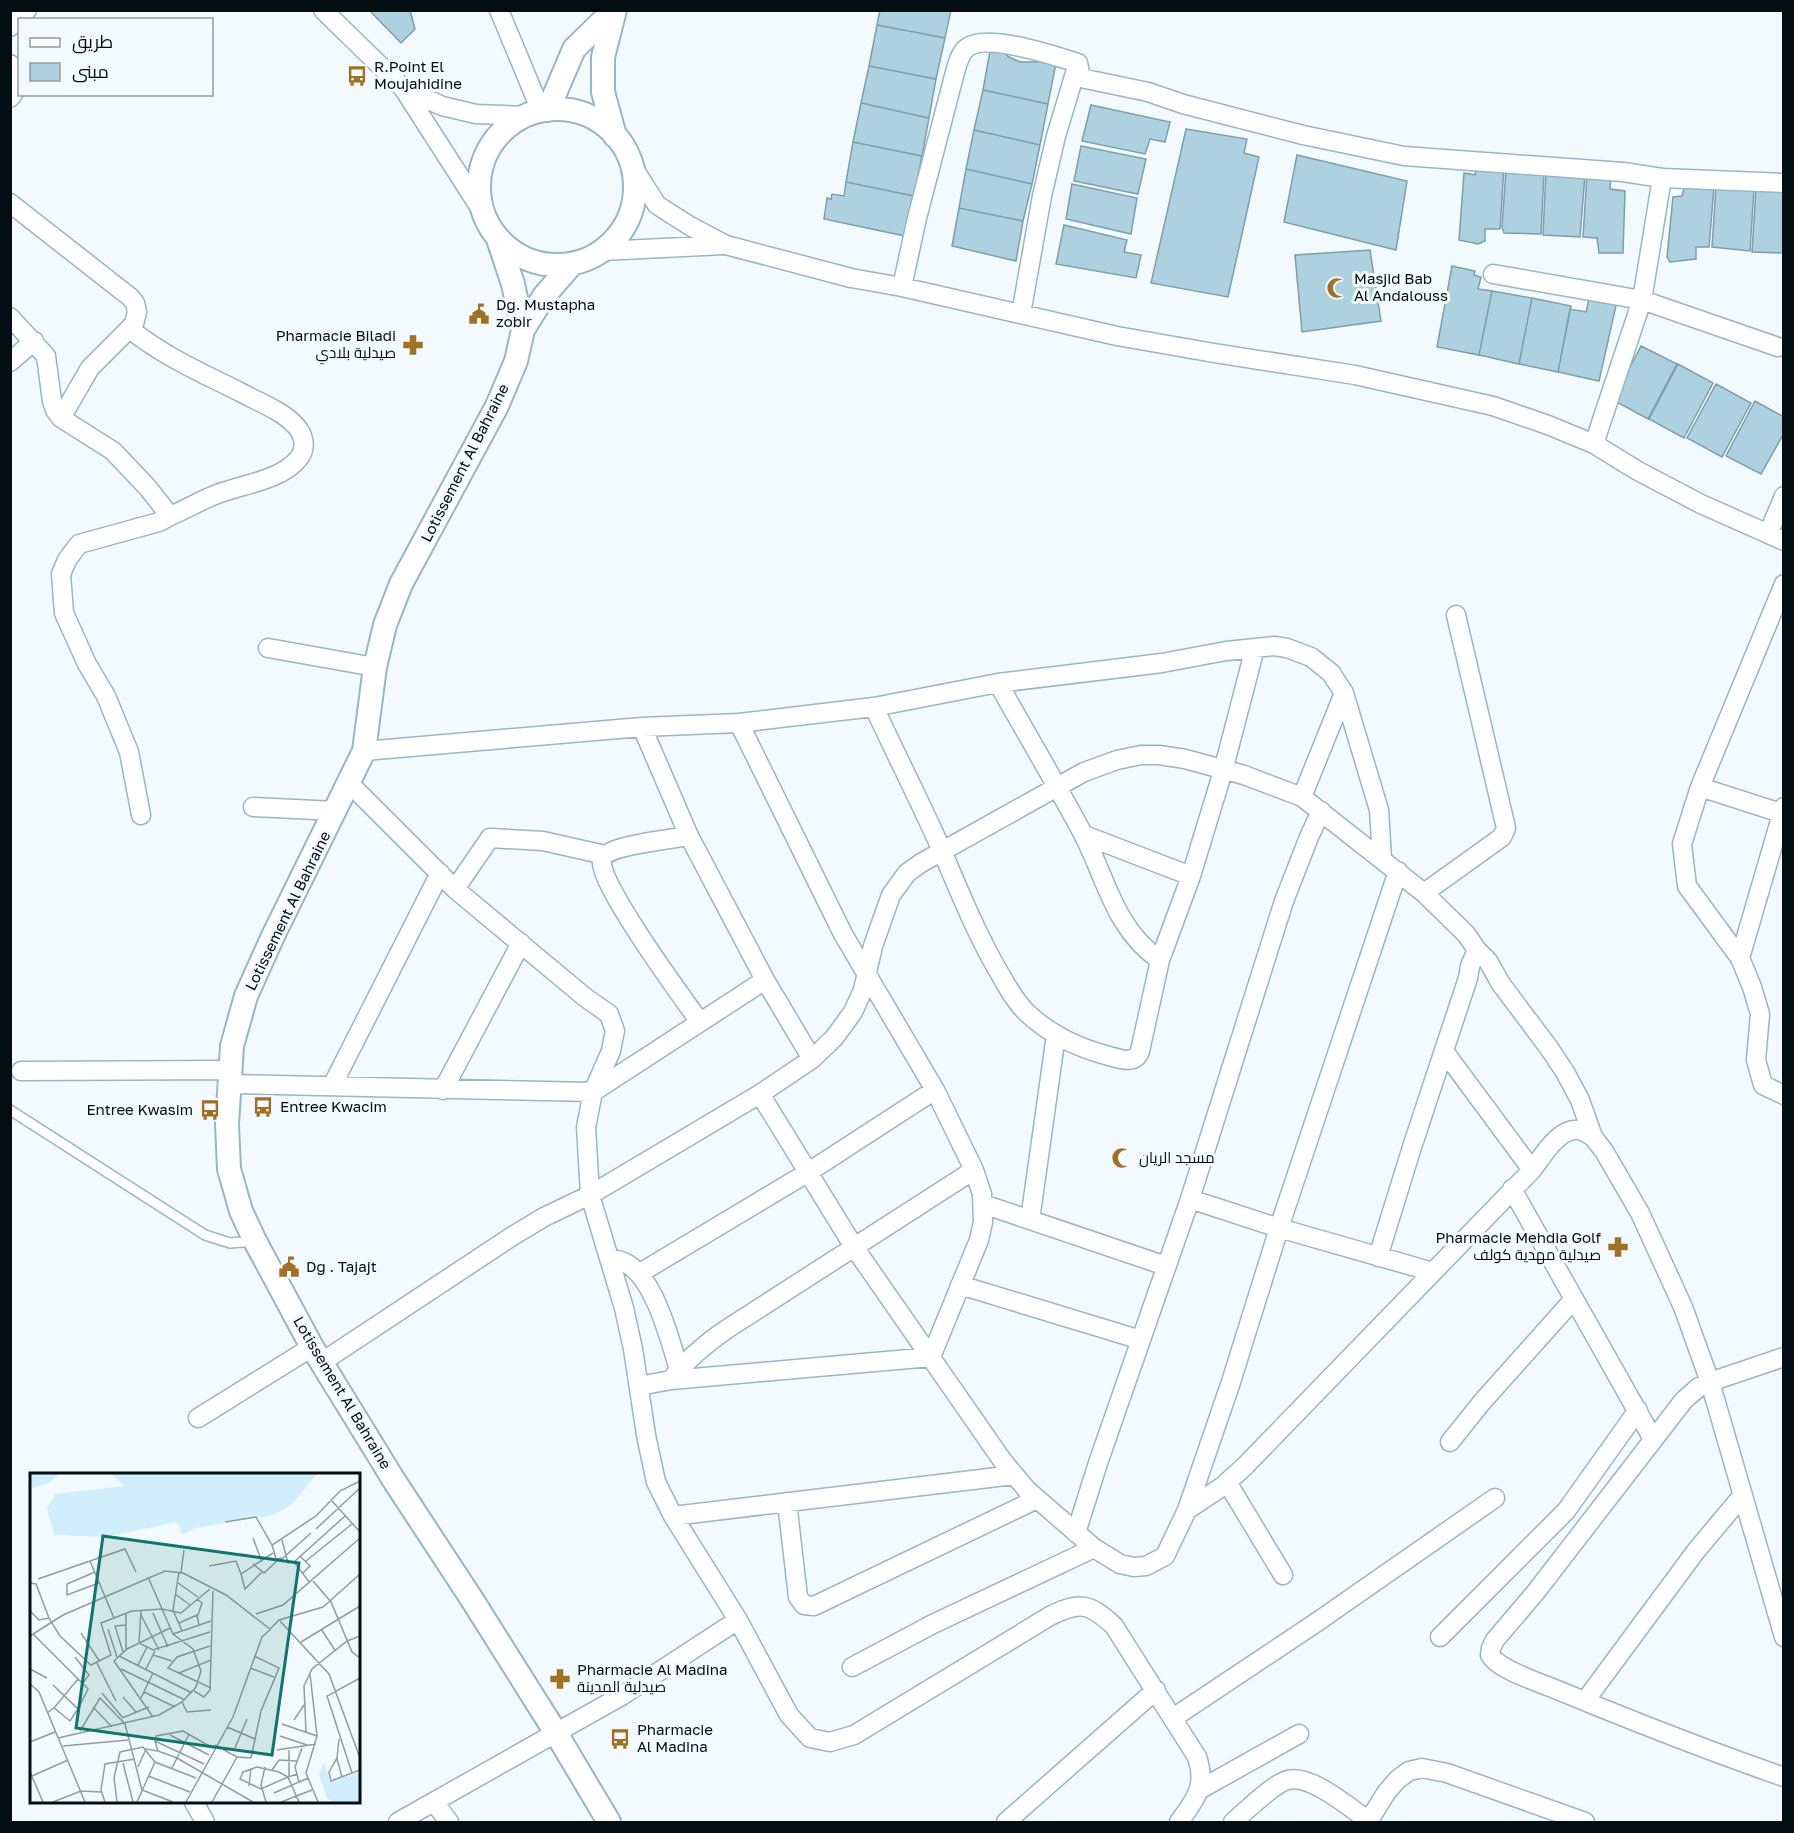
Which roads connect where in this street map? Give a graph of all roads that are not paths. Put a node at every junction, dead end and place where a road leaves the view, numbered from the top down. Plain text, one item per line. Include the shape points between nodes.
1 (322, 10) edge
2 (500, 10) edge
3 (615, 10) edge
4 (1078, 63) junction
5 (10, 64) edge
6 (403, 88) junction
7 (10, 99) edge
8 (538, 112) junction
9 (615, 136) junction
10 (631, 164) junction
11 (1662, 178) junction
12 (1784, 183) edge
13 (10, 203) edge
14 (482, 211) junction
15 (498, 239) junction
16 (726, 244) junction
17 (602, 251) junction
18 (572, 264) junction
19 (1492, 274) dead end
20 (902, 287) junction
21 (1641, 300) junction
22 (1021, 314) junction
23 (10, 317) edge
24 (130, 329) junction
25 (523, 330) junction
26 (34, 341) junction
27 (1778, 347) dead end
28 (10, 362) edge
29 (61, 418) junction
30 (1594, 444) junction
31 (1784, 496) edge
32 (170, 516) junction
33 (1776, 537) edge
34 (1784, 584) edge
35 (1456, 615) dead end
36 (268, 648) dead end
37 (1255, 648) junction
38 (375, 667) junction
39 (998, 683) junction
40 (1344, 693) junction
41 (873, 707) junction
42 (739, 723) junction
43 (642, 727) junction
44 (364, 751) junction
45 (1223, 771) junction
46 (349, 783) junction
47 (1057, 787) junction
48 (1700, 787) junction
49 (1302, 796) junction
50 (253, 807) dead end
51 (336, 811) junction
52 (1321, 811) junction
53 (1783, 811) edge
54 (141, 815) dead end
55 (1084, 835) junction
56 (689, 836) junction
57 (942, 850) junction
58 (605, 855) junction
59 (1382, 858) junction
60 (1398, 871) junction
61 (440, 873) junction
62 (1191, 876) junction
63 (455, 888) junction
64 (1424, 893) junction
65 (521, 943) junction
66 (1477, 950) junction
67 (1740, 958) junction
68 (1160, 960) junction
69 (866, 971) junction
70 (765, 980) junction
71 (700, 1022) junction
72 (1056, 1035) junction
73 (1444, 1051) junction
74 (812, 1059) junction
75 (21, 1071) dead end
76 (230, 1077) junction
77 (332, 1086) junction
78 (443, 1090) junction
79 (935, 1090) junction
80 (593, 1092) junction
81 (760, 1094) junction
82 (1784, 1095) edge
83 (10, 1110) edge
84 (1593, 1137) junction
85 (974, 1170) junction
86 (1532, 1170) junction
87 (807, 1173) junction
88 (1512, 1189) junction
89 (591, 1195) junction
90 (1190, 1199) junction
91 (983, 1203) junction
92 (1030, 1220) junction
93 (1279, 1228) junction
94 (255, 1241) junction
95 (854, 1247) junction
96 (1378, 1257) junction
97 (610, 1260) junction
98 (1166, 1266) junction
99 (1433, 1272) junction
100 (640, 1273) junction
101 (960, 1285) junction
102 (1574, 1299) junction
103 (1141, 1340) junction
104 (317, 1354) junction
105 (1784, 1357) edge
106 (931, 1358) junction
107 (675, 1375) junction
108 (1710, 1382) junction
109 (639, 1386) junction
110 (1638, 1410) junction
111 (198, 1418) dead end
112 (1653, 1439) junction
113 (1450, 1442) dead end
114 (1014, 1475) junction
115 (1227, 1482) junction
116 (1742, 1496) junction
117 (1495, 1498) dead end
118 (1037, 1499) junction
119 (787, 1502) junction
120 (1187, 1510) junction
121 (672, 1516) junction
122 (1076, 1533) junction
123 (1094, 1548) junction
124 (1284, 1575) dead end
125 (738, 1620) junction
126 (1440, 1637) dead end
127 (1784, 1637) edge
128 (852, 1667) dead end
129 (1156, 1690) junction
130 (1585, 1701) junction
131 (1173, 1718) junction
132 (556, 1733) junction
133 (1299, 1734) dead end
134 (1784, 1777) edge
135 (1199, 1790) junction
136 (434, 1802) junction
137 (195, 1803) edge
138 (205, 1822) edge
139 (398, 1822) edge
140 (449, 1822) edge
141 (609, 1822) edge
142 (1006, 1822) edge
143 (1179, 1822) edge
144 (1233, 1822) edge
145 (1368, 1822) edge
146 (1585, 1822) edge

1 - 6 street
2 - 8 street
3 - 8 street via 574,49
3 - 9 street via 603,57 603,92
4 - 11 street via 1081,78 1148,92 1303,135 1404,156
4 - 20 street via 1014,45 982,42 967,47 954,76
4 - 22 street via 1053,146
5 - 7 street via 18,81 17,91
6 - 8 street via 442,106 476,114
6 - 14 street
8 - 9 street via 574,111 589,116
8 - 14 street via 505,129 489,148 479,178
9 - 10 street
10 - 16 street via 657,205
10 - 17 street via 631,212 624,227
11 - 12 street
11 - 21 street
13 - 24 street via 130,297 137,312
14 - 15 street
15 - 18 street via 524,259 556,266
15 - 25 street, Lotissement Al Bahraine
16 - 17 street
16 - 20 street via 852,278
17 - 18 street
18 - 25 street, Lotissement Al Bahraine via 544,296
19 - 21 street
20 - 22 street
21 - 27 street
21 - 30 street
22 - 30 street via 1193,350 1355,375 1493,406
23 - 26 street
24 - 29 street via 90,368
24 - 32 street via 171,358 281,414 303,437 299,458 274,476 220,493
25 - 38 street, Lotissement Al Bahraine via 516,361 497,406 401,584 385,625
26 - 28 street
26 - 29 street via 46,356 52,401
29 - 32 street via 113,451
30 - 33 street via 1701,504
31 - 33 street
32 - 54 street via 79,544 61,574 64,613 129,752
34 - 48 street
35 - 64 street via 1506,828 1502,837
36 - 38 street
37 - 39 street
37 - 40 street via 1287,648 1311,657 1331,673
37 - 45 street
38 - 44 street, Lotissement Al Bahraine
39 - 41 street
39 - 47 street
40 - 49 street
40 - 59 street via 1379,810
41 - 42 street
41 - 57 street
42 - 43 street
42 - 69 street via 826,901
43 - 44 street
43 - 56 street
44 - 46 street, Lotissement Al Bahraine
45 - 47 street via 1185,759 1142,755 1099,766
45 - 49 street
45 - 62 street
46 - 51 street, Lotissement Al Bahraine
46 - 61 street
47 - 55 street
47 - 57 street
48 - 53 street
48 - 67 street via 1682,844 1687,885
49 - 52 street
50 - 51 street
51 - 76 street, Lotissement Al Bahraine via 246,996 232,1046
52 - 59 street
52 - 90 street via 1284,902
53 - 67 street
55 - 62 street
55 - 68 street via 1128,929
56 - 58 street via 617,849
56 - 70 street
57 - 69 street via 897,884 881,919
57 - 72 street via 959,895 1014,998
58 - 63 street via 543,841 490,838
58 - 71 street via 602,868 609,885
59 - 60 street
60 - 64 street
60 - 93 street
61 - 63 street
61 - 77 street
62 - 68 street
63 - 65 street
64 - 66 street
65 - 78 street
65 - 80 street via 609,1014 615,1031 611,1051
66 - 73 street
66 - 84 street via 1565,1072
67 - 82 street via 1760,1014 1756,1060 1763,1085
68 - 72 street via 1136,1057 1113,1058
69 - 74 street via 853,1012
69 - 79 street
70 - 71 street
70 - 74 street
71 - 80 street
72 - 92 street
73 - 86 street
73 - 96 street
74 - 81 street
75 - 76 street
76 - 77 street
76 - 94 street, Lotissement Al Bahraine via 229,1169
77 - 78 street
78 - 80 street
79 - 85 street
79 - 87 street
80 - 89 street via 586,1126
81 - 87 street
81 - 89 street
83 - 94 lane via 205,1234 230,1243
84 - 86 street via 1579,1130 1565,1133
84 - 108 street via 1640,1214 1683,1307
85 - 91 street
85 - 95 street
86 - 88 street
87 - 95 street
87 - 100 street
88 - 99 street
88 - 102 street
89 - 97 street
89 - 104 street via 544,1217
90 - 93 street
90 - 98 street
91 - 92 street
91 - 101 street via 979,1240
92 - 98 street
93 - 96 street
93 - 120 street
94 - 104 street, Lotissement Al Bahraine
95 - 106 street
95 - 107 street via 711,1340
96 - 99 street
97 - 100 street via 628,1263
97 - 109 street
98 - 103 street
99 - 115 street
100 - 107 street via 664,1322
101 - 103 street
101 - 106 street
102 - 110 street
102 - 113 street
103 - 122 street
104 - 111 street
104 - 132 street, Lotissement Al Bahraine
105 - 108 street
106 - 107 street
106 - 114 street
107 - 109 street
108 - 112 street via 1684,1400
108 - 116 street
109 - 121 street via 651,1462
110 - 112 street
110 - 126 street via 1566,1511
112 - 130 street via 1491,1648 1490,1655 1495,1661
114 - 118 street
114 - 119 street
115 - 120 street
115 - 124 street
116 - 127 street
116 - 130 street via 1696,1551
117 - 131 street
118 - 119 street via 814,1606 804,1605 798,1597
118 - 122 street
119 - 121 street
120 - 123 street via 1165,1557 1157,1562 1134,1567 1120,1564
121 - 125 street
122 - 123 street
123 - 128 street
125 - 129 street via 789,1715 810,1738 820,1741 854,1734 1050,1616 1078,1605 1098,1611 1114,1626
125 - 132 street
129 - 131 street
129 - 142 street
130 - 134 street
131 - 135 street via 1201,1768
132 - 136 street
132 - 141 street, Lotissement Al Bahraine
133 - 135 street
135 - 143 street
136 - 139 street
136 - 140 street
137 - 138 street
144 - 145 street via 1288,1780 1309,1781
145 - 146 street via 1397,1780 1422,1768 1447,1773

